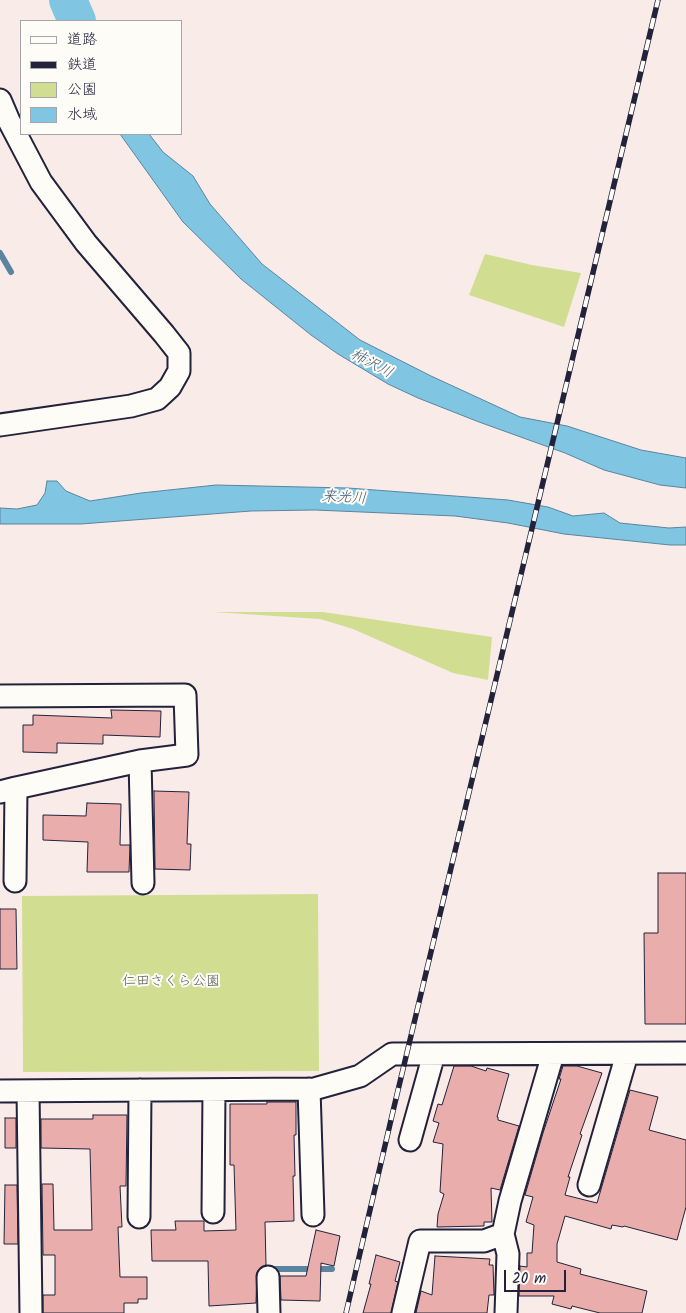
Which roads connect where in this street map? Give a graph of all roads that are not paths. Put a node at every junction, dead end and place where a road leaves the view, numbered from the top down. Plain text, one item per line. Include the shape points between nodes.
1 (0, 100) edge
2 (0, 425) edge
3 (0, 696) edge
4 (140, 761) junction
5 (8, 790) edge
6 (15, 882) dead end
7 (142, 883) dead end
8 (434, 1054) junction
9 (553, 1054) junction
10 (627, 1054) junction
11 (686, 1054) edge
12 (309, 1089) junction
13 (140, 1090) junction
14 (214, 1090) junction
15 (0, 1091) edge
16 (28, 1091) junction
17 (410, 1140) dead end
18 (589, 1185) dead end
19 (213, 1212) dead end
20 (313, 1215) dead end
21 (139, 1217) dead end
22 (503, 1234) junction
23 (268, 1276) dead end
24 (31, 1313) edge
25 (269, 1313) edge
26 (403, 1313) edge
27 (506, 1313) edge

1 - 2 street via 41,182 86,243 179,354 179,371 157,400
3 - 4 street via 185,695 187,755
4 - 5 street
4 - 7 street
5 - 6 street
8 - 9 street
8 - 12 street via 392,1054 360,1076
8 - 17 street
9 - 10 street
9 - 22 street
10 - 11 street
10 - 18 street
12 - 14 street
12 - 20 street
13 - 14 street
13 - 16 street
13 - 21 street
14 - 19 street
15 - 16 street
16 - 24 street
22 - 26 street via 484,1241 420,1241
22 - 27 street via 508,1254
23 - 25 street

